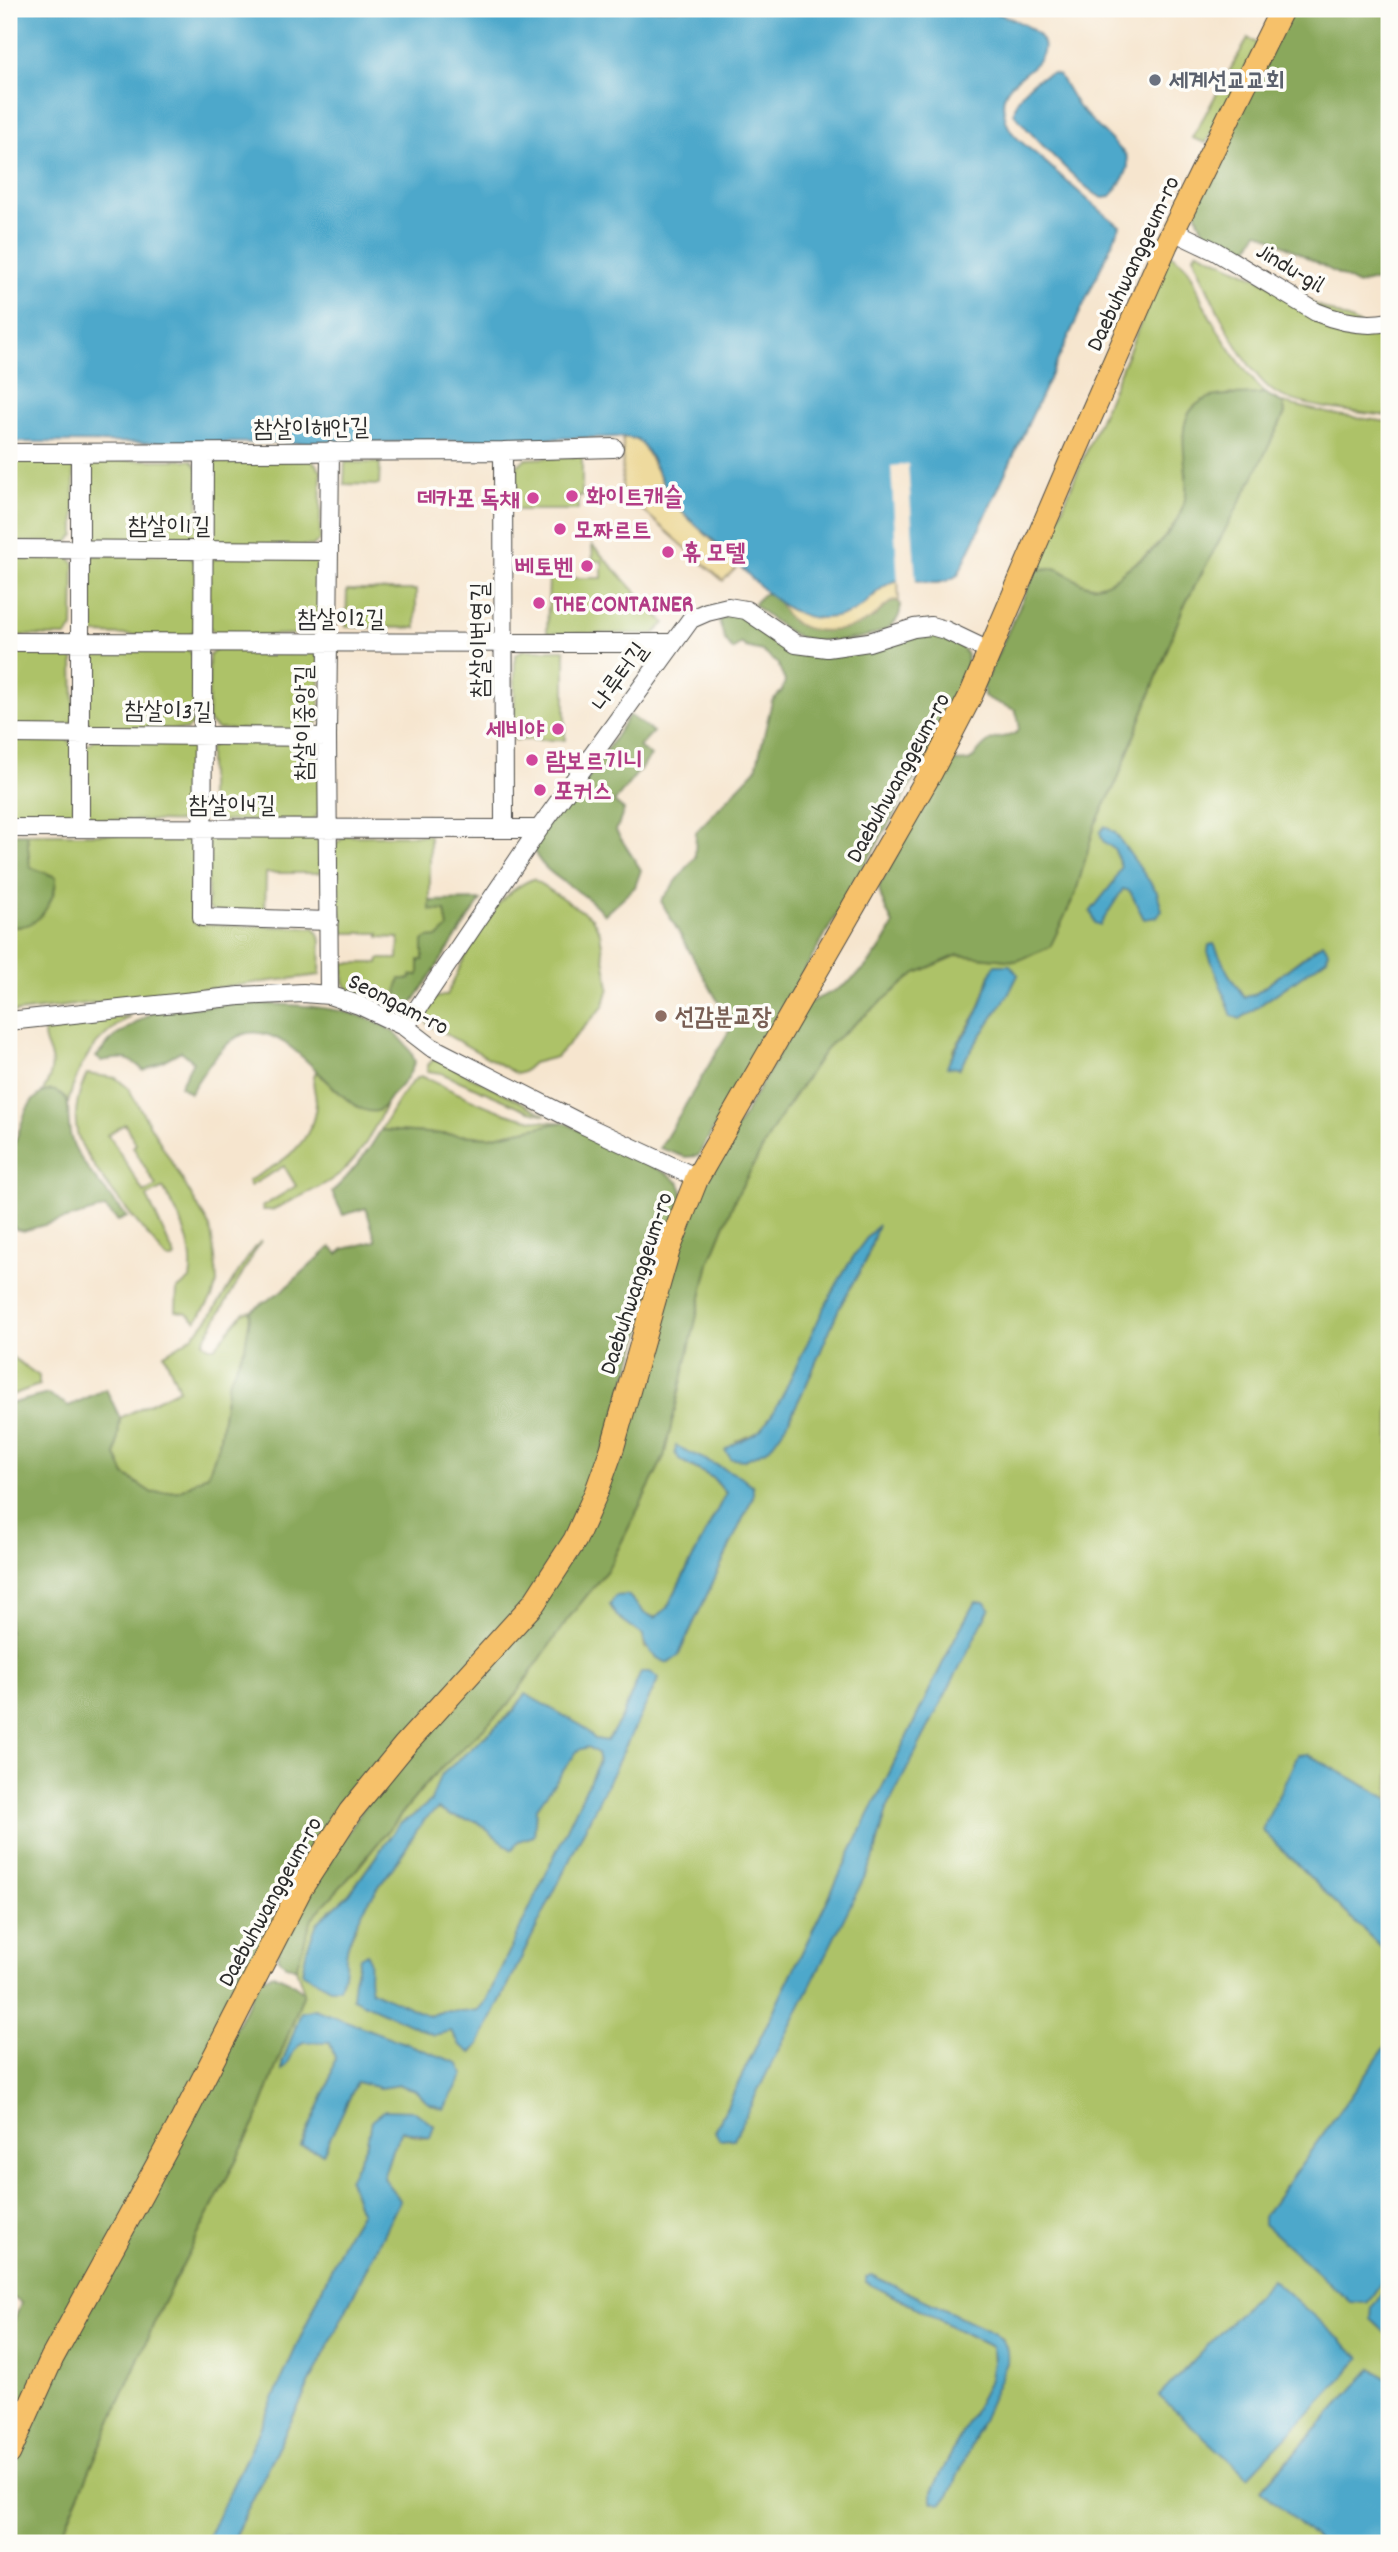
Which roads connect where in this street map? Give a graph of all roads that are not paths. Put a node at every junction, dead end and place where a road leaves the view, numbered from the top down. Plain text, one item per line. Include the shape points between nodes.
1 (1282, 9) edge
2 (1173, 231) junction
3 (1389, 322) edge
4 (614, 448) dead end
5 (330, 451) junction
6 (503, 451) junction
7 (9, 453) edge
8 (80, 453) junction
9 (204, 453) junction
10 (9, 549) edge
11 (81, 550) junction
12 (203, 550) junction
13 (329, 551) junction
14 (9, 642) edge
15 (79, 642) junction
16 (202, 642) junction
17 (328, 643) junction
18 (504, 643) junction
19 (673, 643) junction
20 (991, 652) junction
21 (80, 733) junction
22 (9, 734) edge
23 (202, 735) junction
24 (327, 737) junction
25 (80, 827) junction
26 (9, 828) edge
27 (202, 828) junction
28 (504, 828) junction
29 (328, 829) junction
30 (539, 829) junction
31 (329, 921) junction
32 (329, 995) junction
33 (9, 1021) edge
34 (405, 1027) junction
35 (697, 1178) junction
36 (9, 2453) edge

1 - 2 main road, Daebuhwanggeum-ro
2 - 3 street, Jindu-gil via 1331,318 1364,325
2 - 20 main road, Daebuhwanggeum-ro
4 - 6 street, 참살이해안길
5 - 6 street, 참살이해안길
5 - 9 street, 참살이해안길
5 - 13 street, 참살이중앙길
6 - 18 street, 참살이번영길
7 - 8 street, 참살이해안길
8 - 9 street, 참살이해안길
8 - 11 street
9 - 12 street
10 - 11 street, 참살이1길
11 - 12 street, 참살이1길
11 - 15 street
12 - 13 street, 참살이1길
12 - 16 street
13 - 17 street, 참살이중앙길
14 - 15 street, 참살이2길
15 - 16 street, 참살이2길
15 - 21 street
16 - 17 street, 참살이2길
16 - 23 street
17 - 18 street, 참살이2길
17 - 24 street, 참살이중앙길
18 - 19 street, 참살이2길
18 - 28 street, 참살이번영길
19 - 20 street, 나루터길 via 691,619 728,607 746,610 796,644 827,648 931,626
19 - 30 street, 나루터길
20 - 35 main road, Daebuhwanggeum-ro via 932,772
21 - 22 street, 참살이3길
21 - 23 street, 참살이3길
21 - 25 street
23 - 24 street, 참살이3길
23 - 27 street
24 - 29 street, 참살이중앙길
25 - 26 street, 참살이4길
25 - 27 street, 참살이4길
27 - 29 street, 참살이4길
27 - 31 street via 202,918
28 - 29 street, 참살이4길
28 - 30 street, 참살이4길
29 - 31 street, 참살이중앙길
30 - 34 street, 나루터길
31 - 32 street, 참살이중앙길
32 - 33 street, Seongam-ro via 240,996
32 - 34 street, Seongam-ro
34 - 35 street, Seongam-ro via 432,1046 584,1125
35 - 36 main road, Daebuhwanggeum-ro via 668,1251 612,1449 575,1540 534,1603 357,1803 301,1888 181,2122 52,2358

